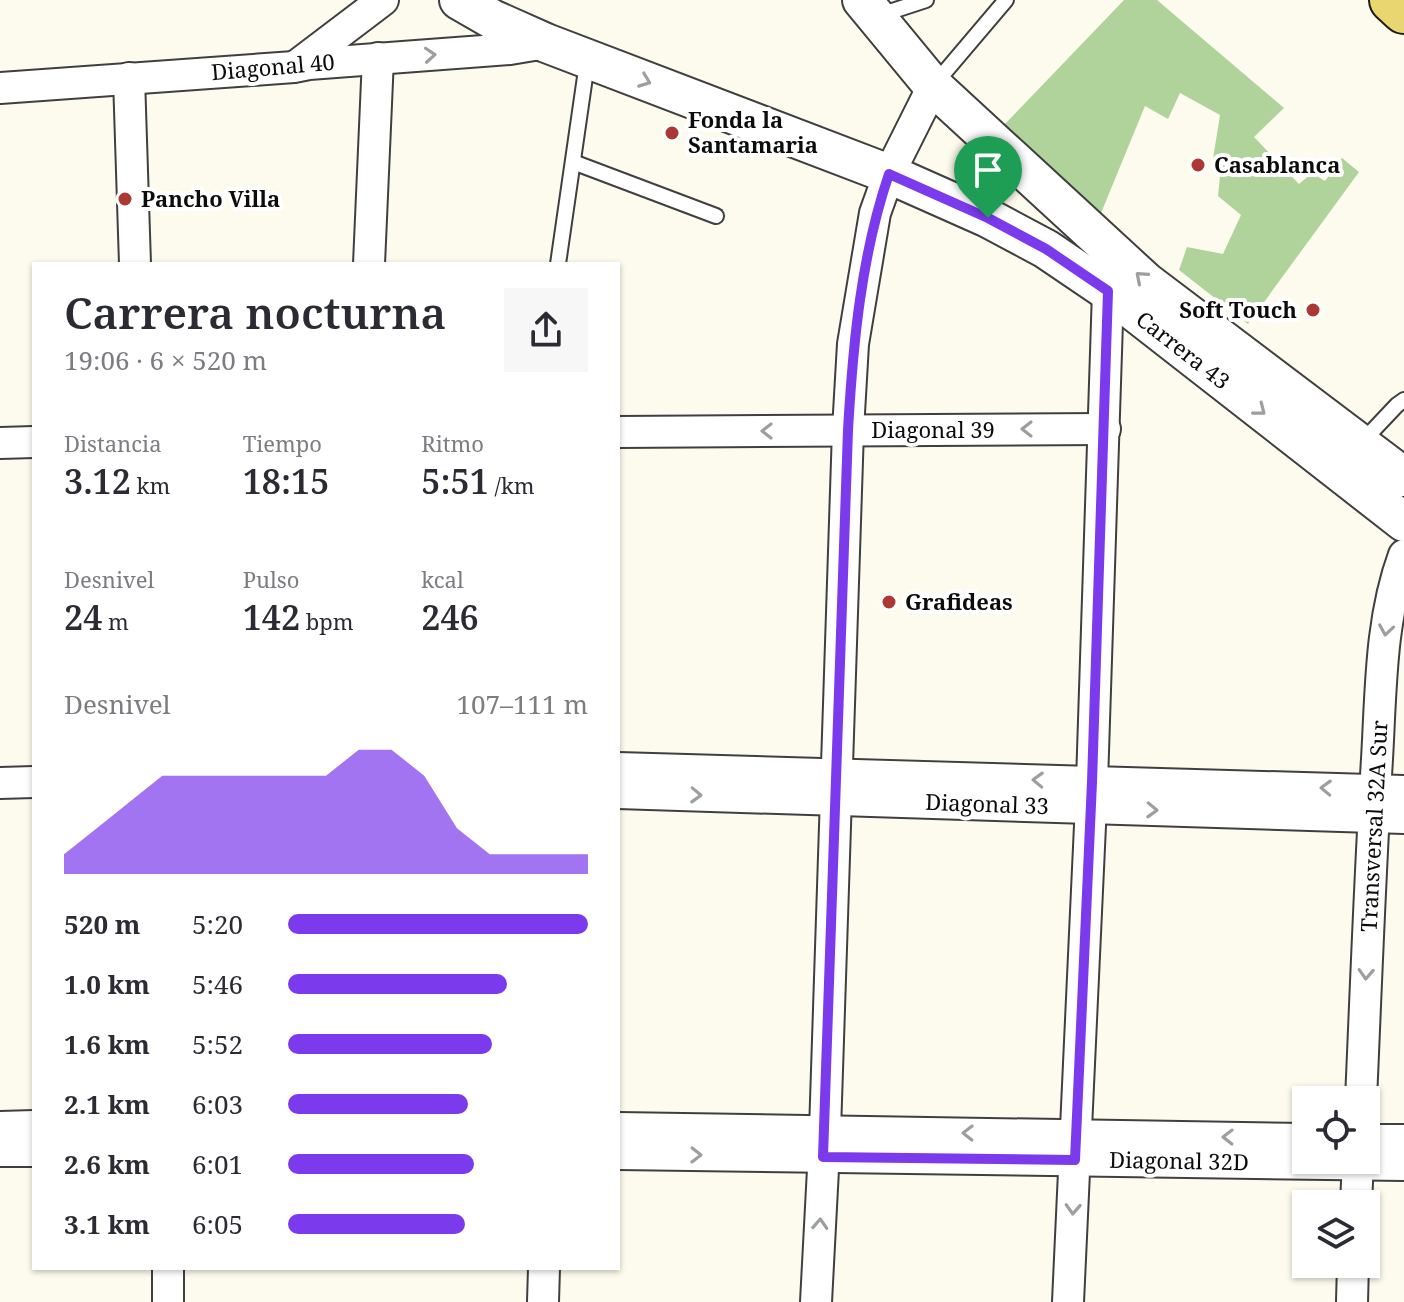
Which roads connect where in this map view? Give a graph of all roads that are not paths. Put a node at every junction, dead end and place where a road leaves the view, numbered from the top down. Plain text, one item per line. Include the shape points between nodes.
1 (383, 0) edge
2 (459, 0) edge
3 (926, 0) edge
4 (1006, 0) edge
5 (1392, 0) edge
6 (868, 9) edge
7 (1404, 11) edge
8 (546, 43) junction
9 (378, 58) junction
10 (588, 59) junction
11 (294, 67) junction
12 (129, 78) junction
13 (933, 86) junction
14 (0, 88) edge
15 (573, 162) junction
16 (889, 174) junction
17 (716, 216) dead end
18 (135, 262) edge
19 (369, 262) edge
20 (558, 262) edge
21 (1108, 291) junction
22 (1404, 400) edge
23 (1105, 429) junction
24 (848, 430) junction
25 (620, 432) edge
26 (32, 442) edge
27 (0, 443) edge
28 (1360, 445) junction
29 (1404, 477) edge
30 (1404, 522) edge
31 (1404, 555) edge
32 (620, 768) edge
33 (32, 782) edge
34 (0, 783) edge
35 (836, 786) junction
36 (620, 793) edge
37 (1092, 795) junction
38 (1384, 799) edge
39 (1404, 818) edge
40 (1362, 1086) edge
41 (32, 1126) edge
42 (0, 1127) edge
43 (620, 1128) edge
44 (1292, 1139) edge
45 (1404, 1140) edge
46 (824, 1144) junction
47 (1076, 1147) junction
48 (1380, 1148) edge
49 (0, 1151) edge
50 (32, 1151) edge
51 (1292, 1152) edge
52 (620, 1154) edge
53 (1380, 1159) edge
54 (1404, 1165) edge
55 (168, 1270) edge
56 (544, 1270) edge
57 (1353, 1278) edge
58 (168, 1302) edge
59 (543, 1302) edge
60 (816, 1302) edge
61 (1068, 1302) edge
62 (1352, 1302) edge

1 - 11 street
2 - 8 street, Carrera 43
3 - 6 lane
4 - 13 lane
5 - 7 main road
6 - 13 street, Carrera 43
9 -> 8 street, Diagonal 40
8 - 10 street, Carrera 43
9 - 11 street, Diagonal 40
9 - 19 street
10 - 15 lane
10 -> 16 street, Carrera 43
11 - 12 street, Diagonal 40
12 - 14 street, Diagonal 40
12 - 18 street
13 - 16 street
28 -> 13 street, Carrera 43 via 1146,282
15 - 17 lane
15 - 20 lane
16 - 21 street, Carrera 43 via 1011,230
16 - 24 street via 875,213 853,344
21 - 23 street
21 -> 30 street, Carrera 43
22 - 28 lane
23 -> 24 street, Diagonal 39
23 - 37 street
24 -> 25 street, Diagonal 39
24 - 35 street
26 - 27 street
28 - 29 street, Carrera 43
31 -> 38 street, Transversal 32A Sur via 1384,638
32 - 35 street, Diagonal 33
33 - 34 street
36 -> 35 street, Diagonal 33
35 - 37 street, Diagonal 33
35 - 46 street
37 - 38 street, Diagonal 33
37 - 47 street
38 - 39 street, Diagonal 33
38 -> 40 street, Transversal 32A Sur
41 - 42 street
43 - 46 street, Diagonal 32D
44 -> 47 street, Diagonal 32D
45 - 48 street, Diagonal 32D
46 - 47 street, Diagonal 32D
52 -> 46 street, Diagonal 32D
60 -> 46 street
47 - 51 street, Diagonal 32D
47 -> 61 street
49 - 50 street
53 - 54 street, Diagonal 32D
55 - 58 street
56 - 59 street
57 - 62 street

